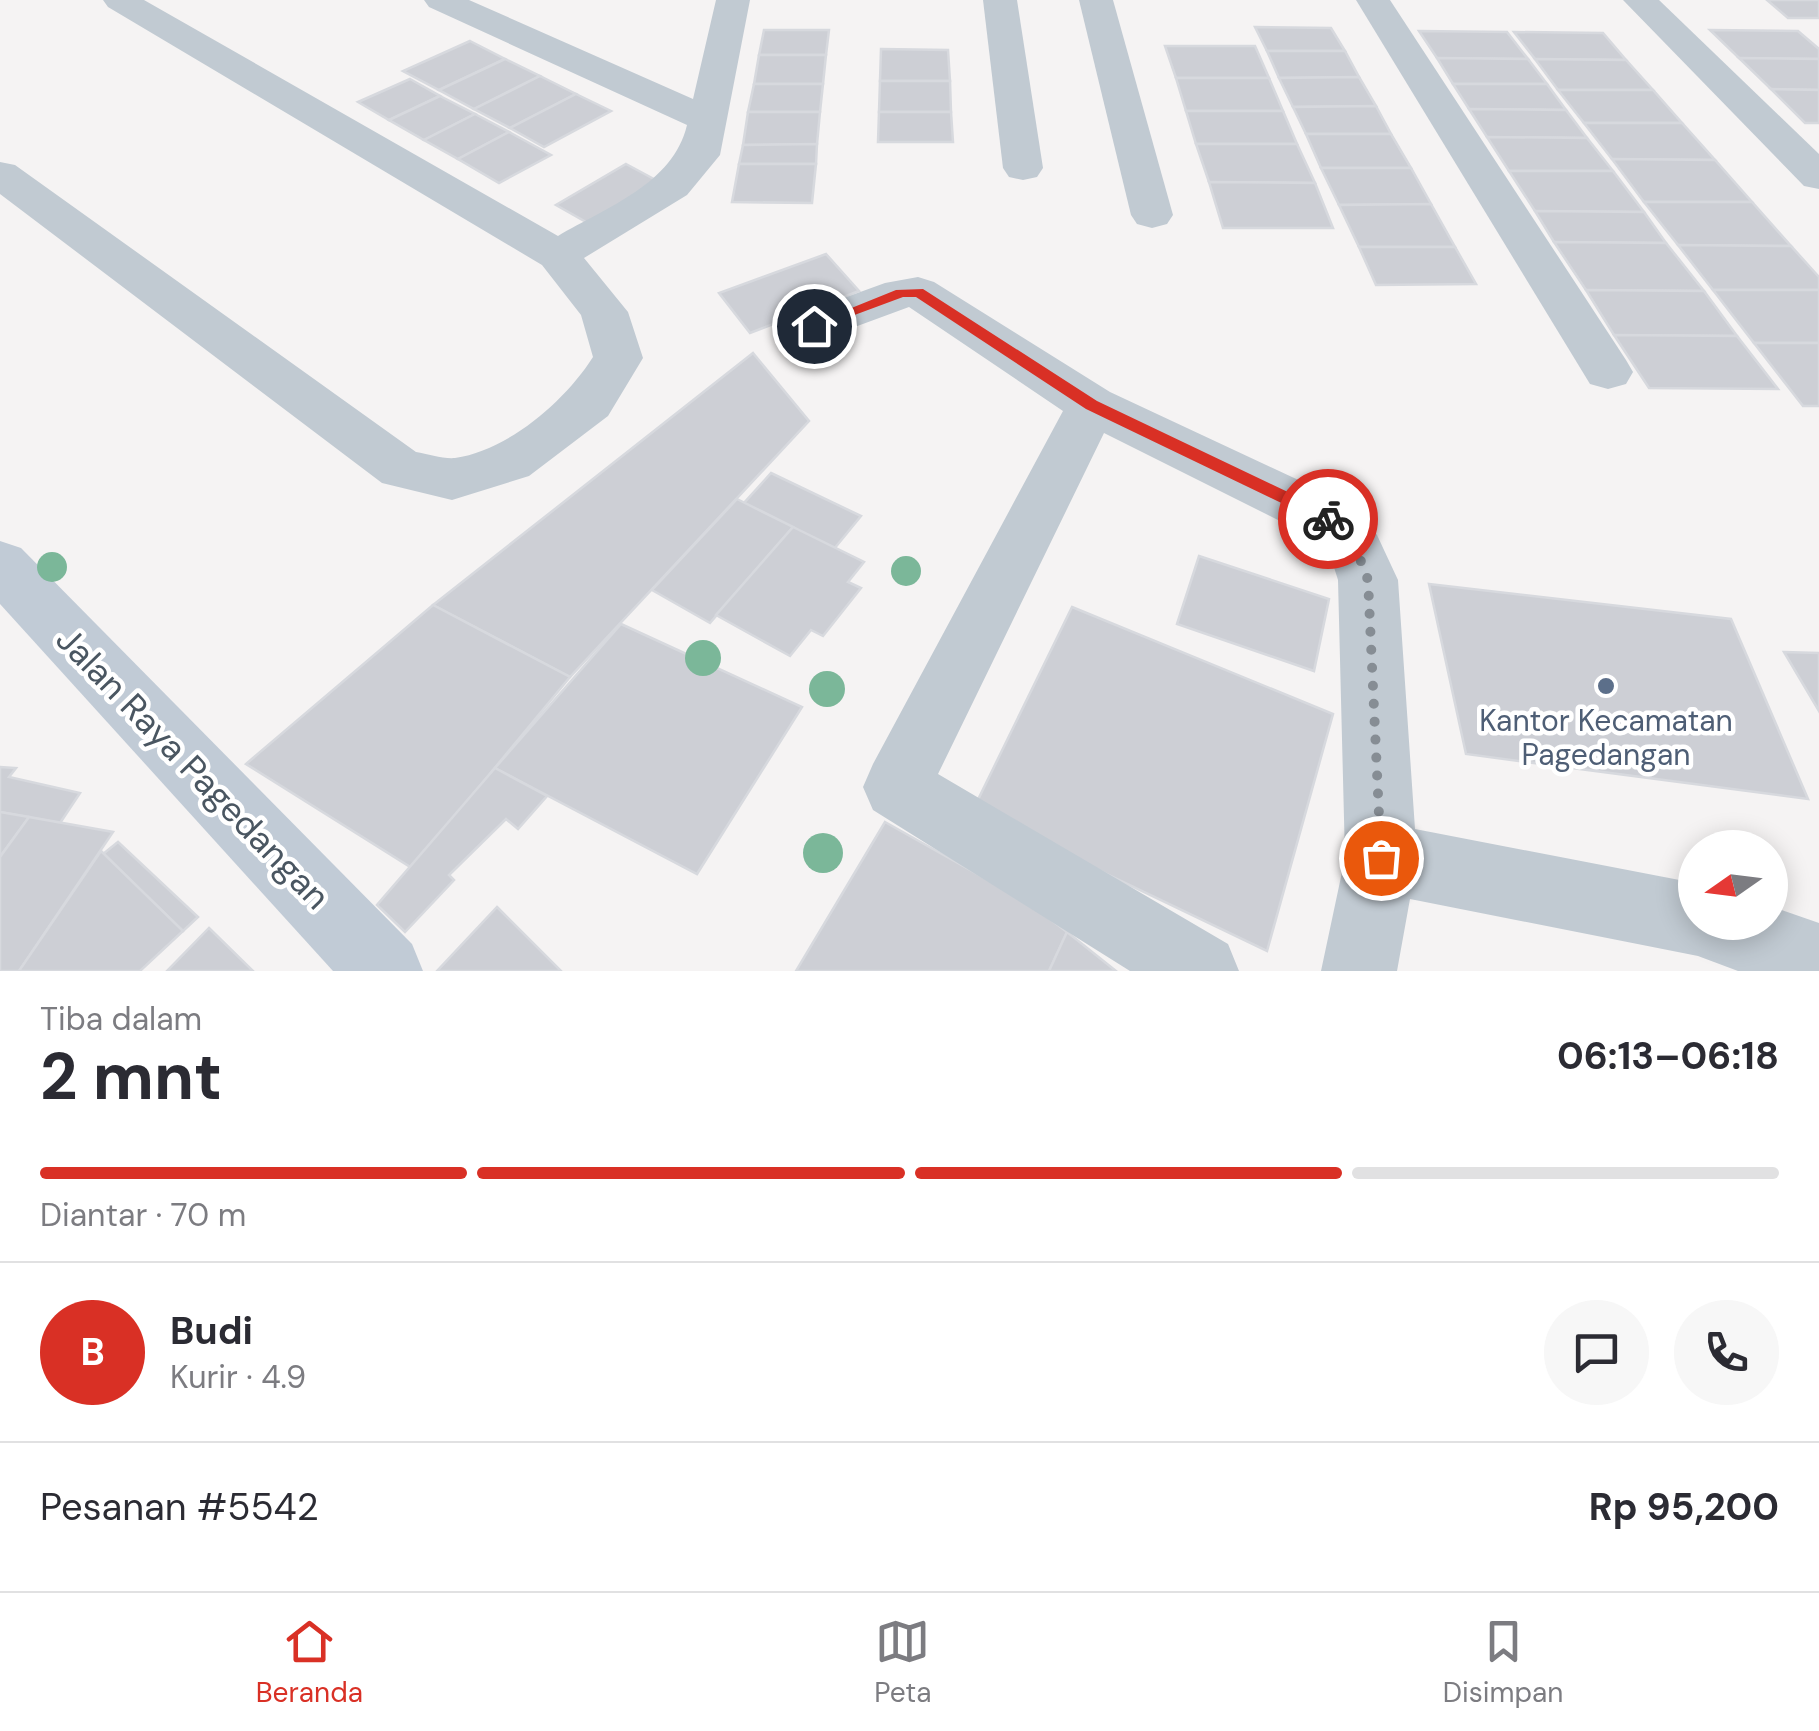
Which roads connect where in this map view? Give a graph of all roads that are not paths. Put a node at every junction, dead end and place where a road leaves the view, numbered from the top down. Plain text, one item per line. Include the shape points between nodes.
1 (120, 0) edge
2 (732, 0) edge
3 (1000, 0) edge
4 (1096, 0) edge
5 (1373, 0) edge
6 (1640, 0) edge
7 (446, 1) edge
8 (708, 120) junction
9 (1024, 168) dead end
10 (0, 174) edge
11 (1819, 176) edge
12 (1152, 215) dead end
13 (558, 255) junction
14 (814, 326) dead end
15 (1608, 372) dead end
16 (1092, 405) junction
17 (0, 565) edge
18 (1381, 858) junction
19 (1678, 917) edge
20 (1759, 940) edge
21 (1819, 960) edge
22 (385, 971) edge
23 (1202, 971) edge
24 (1359, 971) edge

1 - 13 street
2 - 8 street
3 - 9 street
4 - 12 street
5 - 15 street
6 - 11 street
7 - 8 street
8 - 13 street via 700,155 672,186
10 - 13 street via 402,469 452,479 510,462 590,403 618,358 604,312
14 - 16 street via 918,292
16 - 18 street via 1332,520 1357,551 1368,580
16 - 23 street via 897,788
17 - 22 street, Jalan Raya Pagedangan
18 - 19 street
18 - 24 street
20 - 21 street

